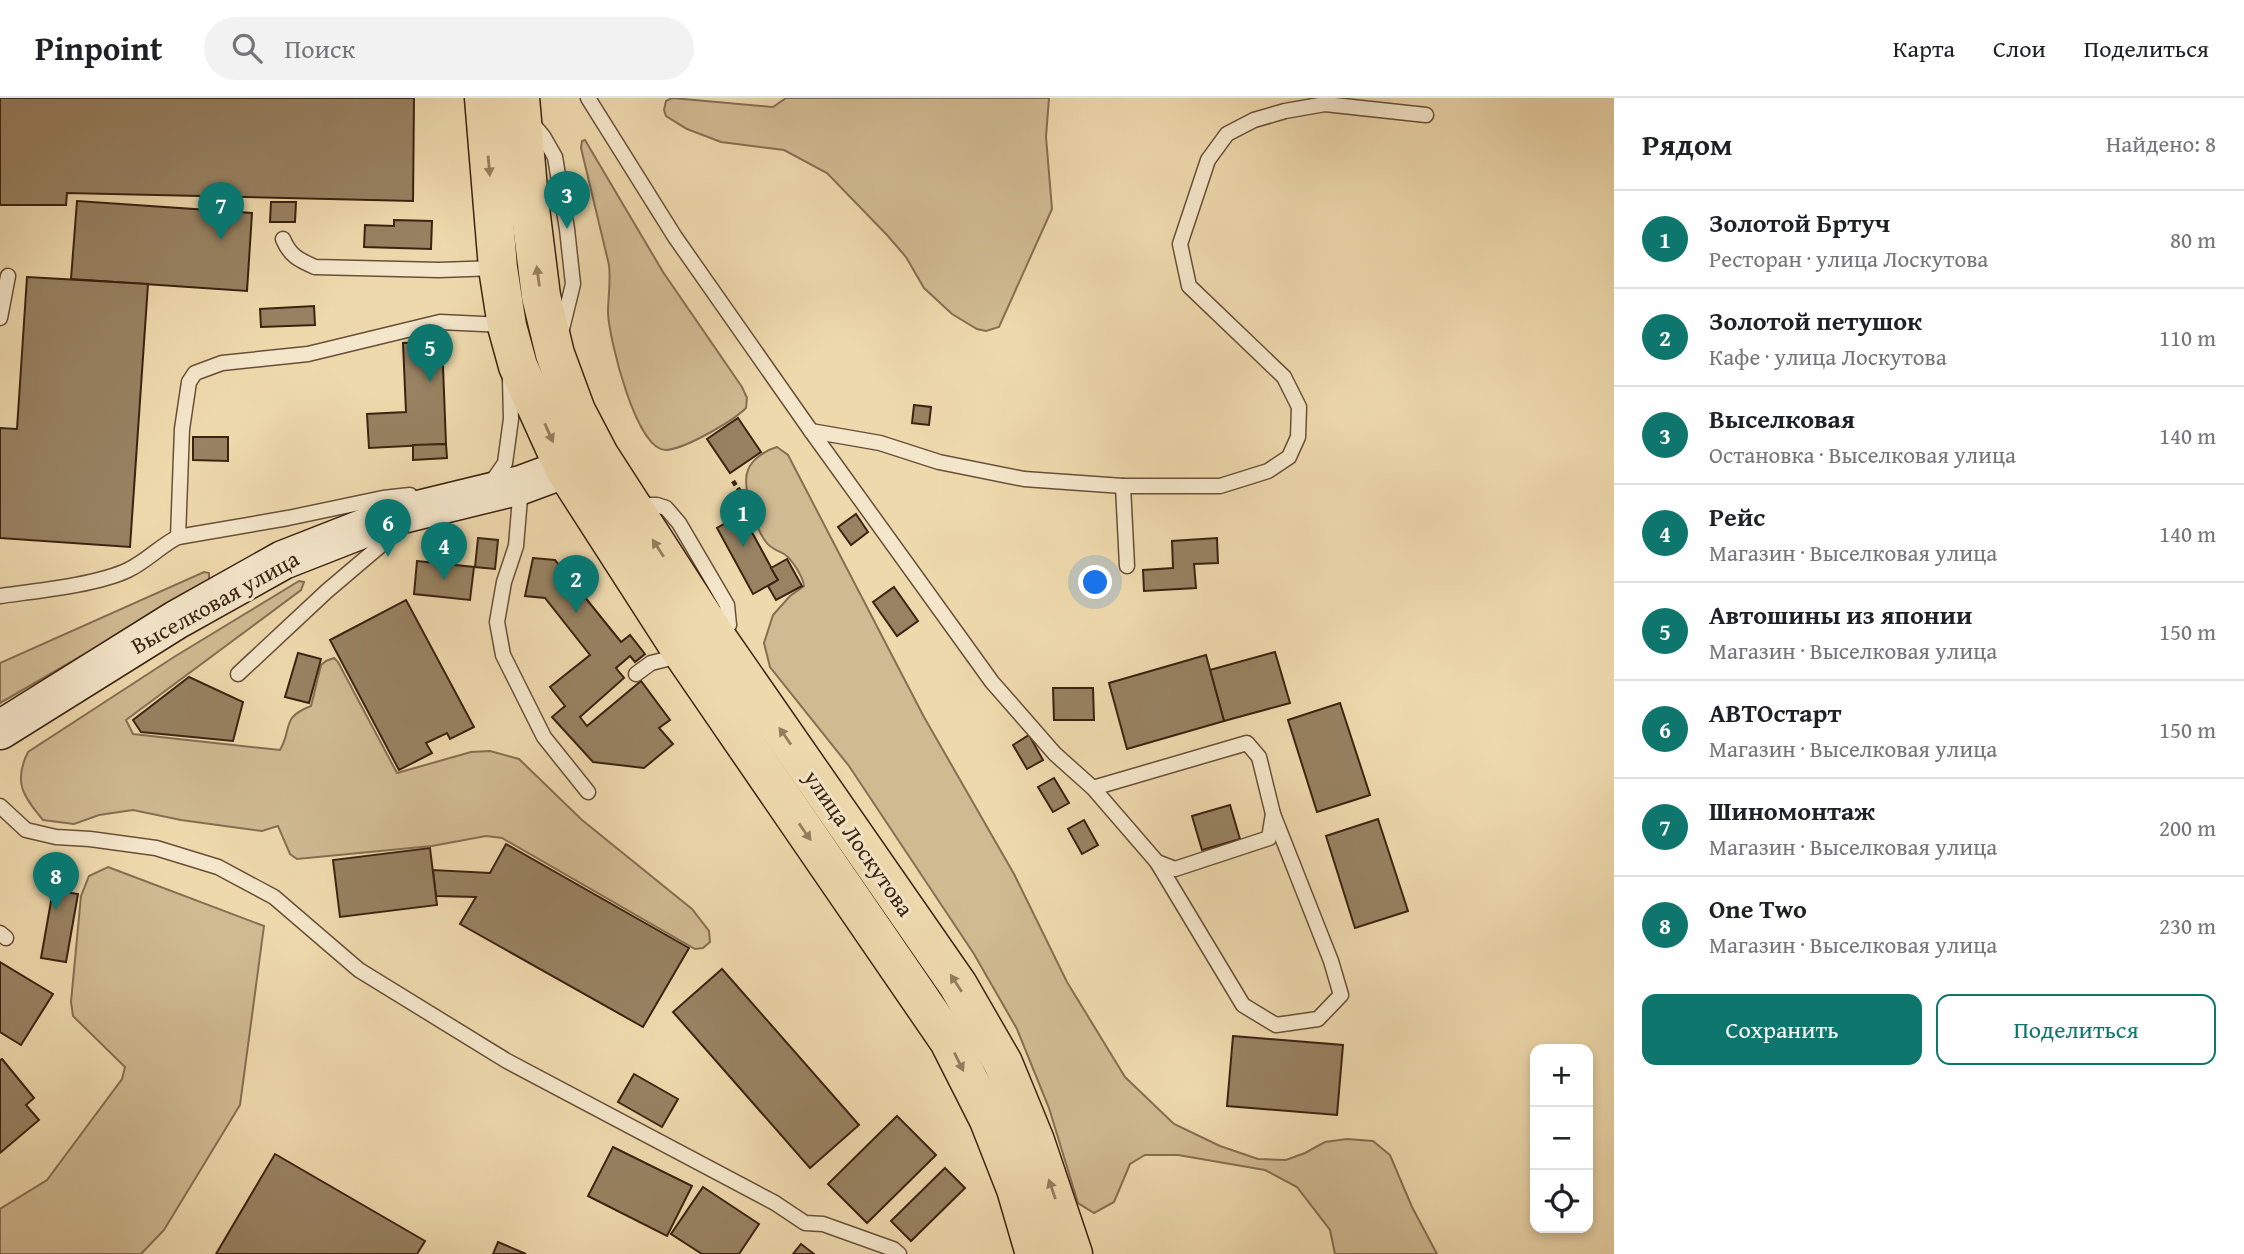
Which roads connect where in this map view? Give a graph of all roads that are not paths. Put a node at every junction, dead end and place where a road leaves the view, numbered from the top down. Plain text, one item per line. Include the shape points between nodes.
1 (484, 98) edge
2 (588, 98) edge
3 (521, 104) edge
4 (1426, 115) dead end
5 (283, 239) dead end
6 (498, 268) junction
7 (8, 276) dead end
8 (0, 318) edge
9 (507, 326) junction
10 (519, 366) junction
11 (811, 431) junction
12 (582, 463) junction
13 (521, 485) junction
14 (1123, 485) junction
15 (484, 494) junction
16 (435, 505) junction
17 (178, 537) junction
18 (1127, 566) dead end
19 (0, 596) edge
20 (700, 645) junction
21 (238, 674) dead end
22 (636, 674) dead end
23 (0, 730) edge
24 (1093, 788) junction
25 (588, 792) dead end
26 (0, 806) edge
27 (1273, 814) junction
28 (1157, 862) junction
29 (899, 1254) edge
30 (1035, 1254) edge
31 (1073, 1254) edge

1 -> 6 main road
2 - 11 lane via 675,237
3 - 12 main road via 541,296 576,411
4 - 14 lane via 1325,104 1254,120 1227,134 1208,160 1180,244 1189,286 1284,377 1299,407 1298,438 1289,457 1268,471 1220,486
5 - 6 lane via 288,253 315,267
6 - 9 main road
7 - 8 lane
9 - 10 main road
9 - 17 lane via 440,322 308,354 222,363 195,373 189,382 182,429
10 -> 12 main road
10 - 15 lane via 509,381 511,419 505,463
11 - 14 lane via 1024,479
11 - 24 lane via 992,682 1055,754
12 - 13 street, Выселковая улица
12 - 20 main road, улица Лоскутова
12 - 20 main road, улица Лоскутова via 630,505
13 - 15 street, Выселковая улица
13 - 25 lane via 516,546 497,622 503,655 544,737
14 - 18 lane
15 - 16 street, Выселковая улица
16 - 17 lane via 424,494 383,498
16 - 21 lane via 327,592
16 - 23 street, Выселковая улица via 283,560 176,620
17 - 19 lane via 110,577
20 - 22 lane via 651,663
20 -> 30 main road, улица Лоскутова via 949,1041 989,1120
31 -> 20 main road, улица Лоскутова via 1008,1074 964,996
24 - 27 lane via 1247,743 1259,757
24 - 28 lane
26 - 29 lane via 26,830 156,848 218,867 274,897 359,971 507,1061 806,1223 823,1224
27 - 28 lane via 1269,838 1175,869
27 - 28 lane via 1340,995 1318,1019 1276,1025 1243,1005

